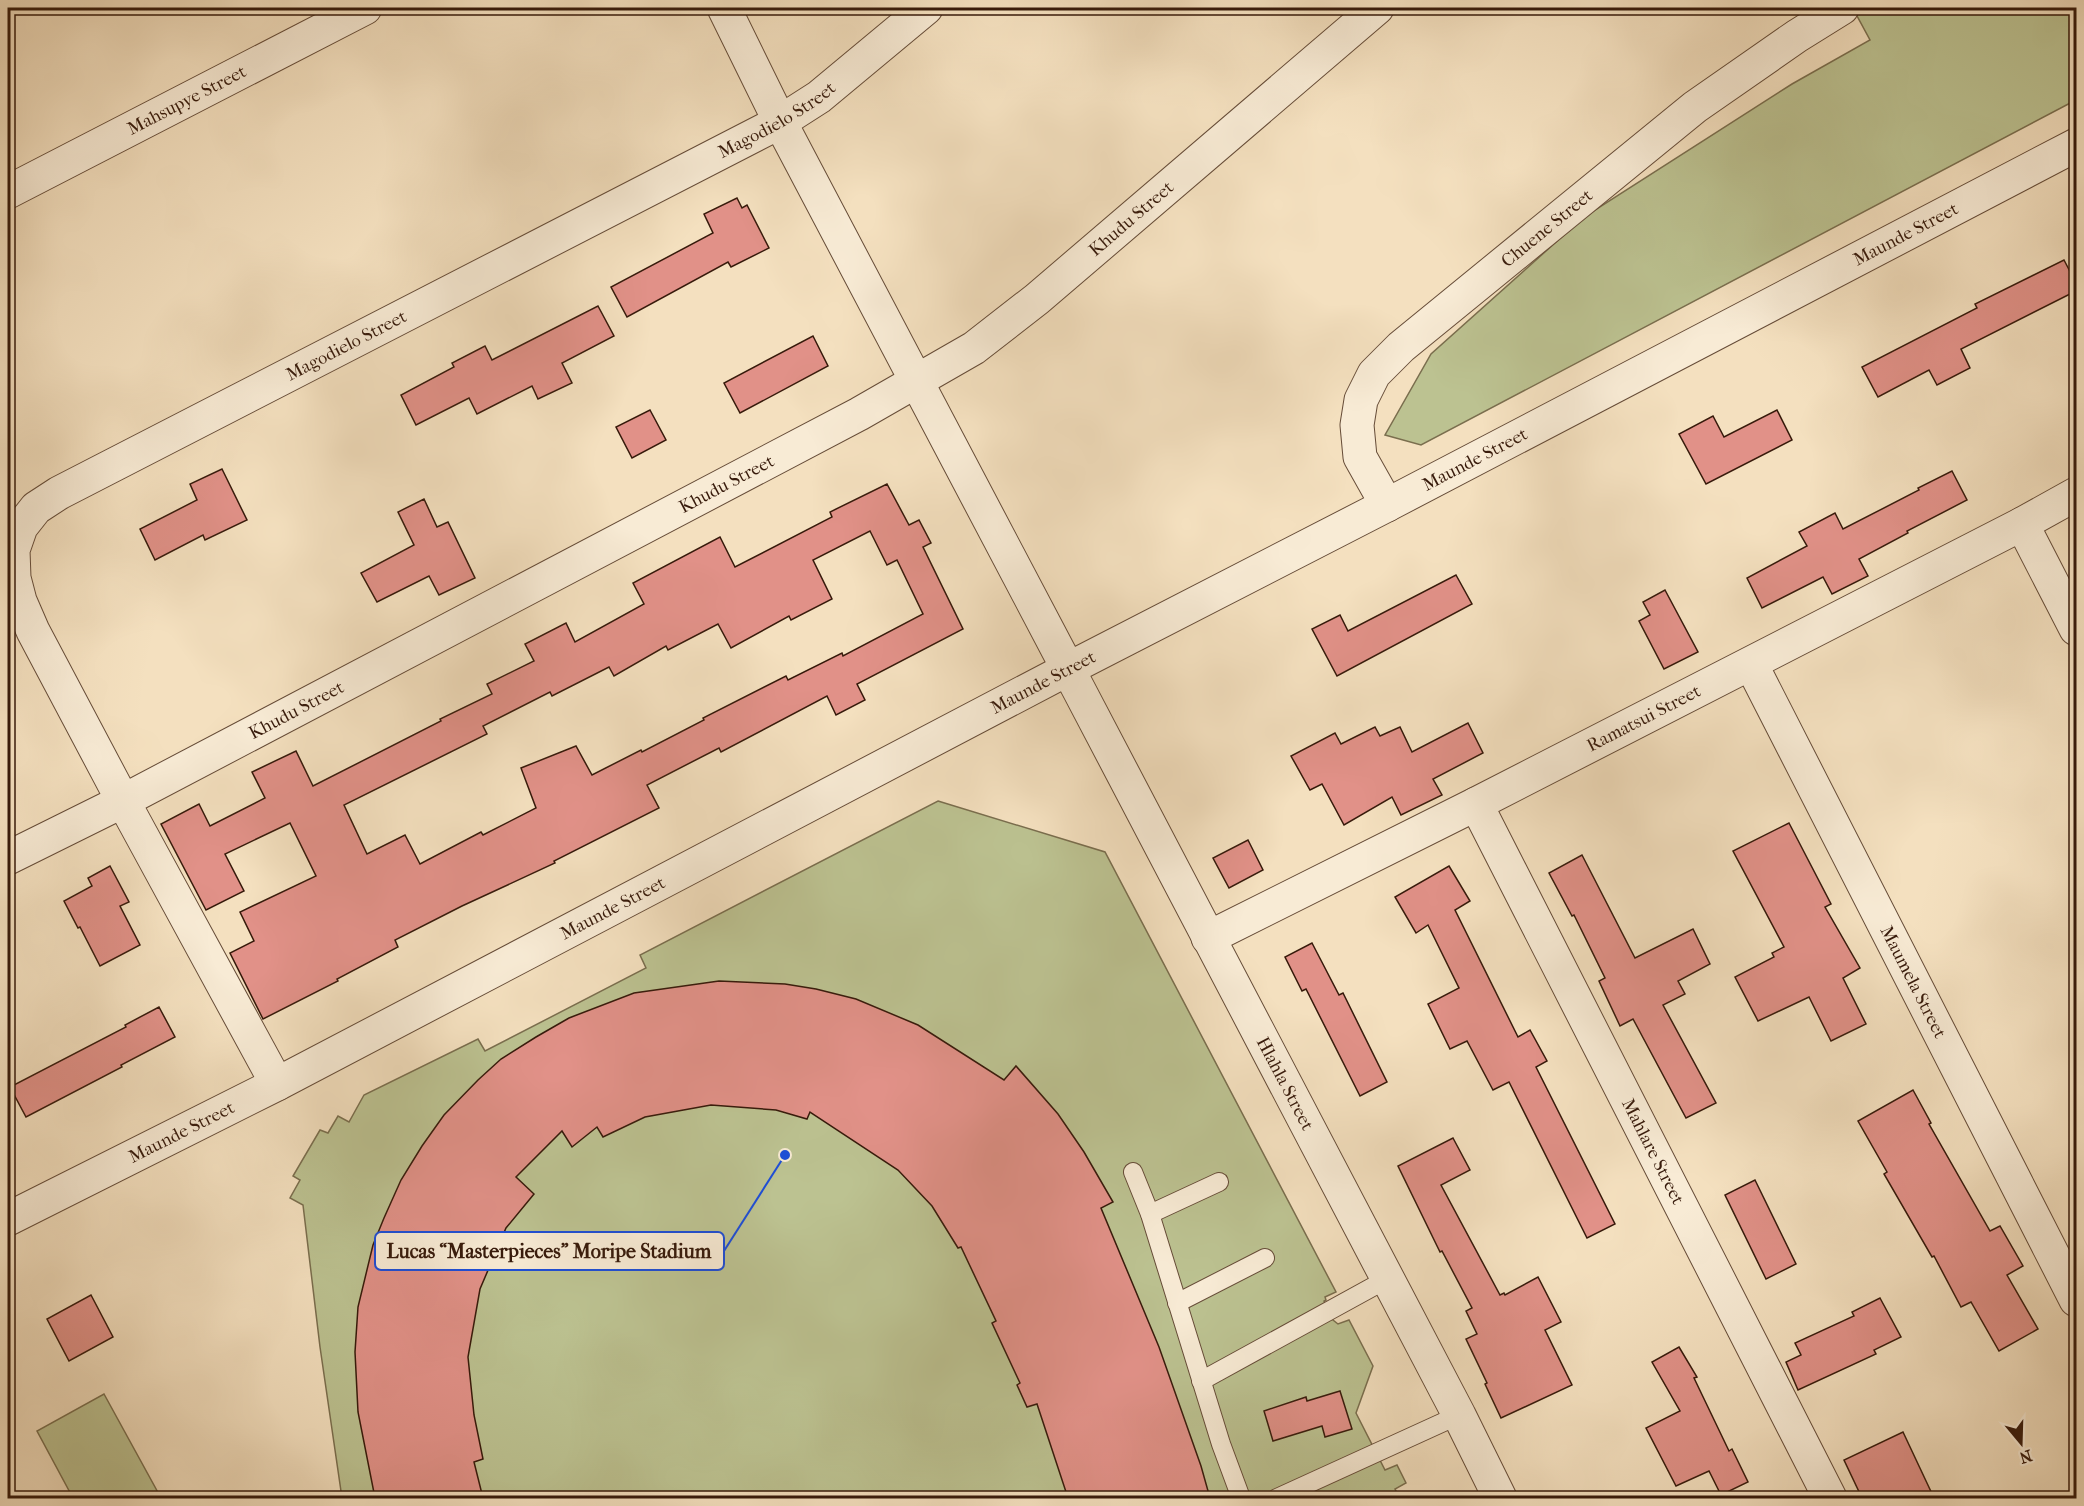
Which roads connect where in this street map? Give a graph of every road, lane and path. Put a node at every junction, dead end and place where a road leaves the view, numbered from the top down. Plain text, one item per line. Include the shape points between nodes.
1 (365, 8) edge
2 (724, 8) edge
3 (926, 8) edge
4 (1377, 8) edge
5 (1842, 8) edge
6 (780, 122) junction
7 (2076, 145) edge
8 (8, 192) edge
9 (917, 382) junction
10 (2076, 494) edge
11 (1387, 505) junction
12 (2022, 524) junction
13 (2076, 630) edge
14 (1751, 664) junction
15 (1068, 669) junction
16 (123, 801) junction
17 (1476, 804) junction
18 (8, 858) edge
19 (1208, 938) junction
20 (277, 1084) junction
21 (1133, 1172) dead end
22 (1219, 1182) dead end
23 (1150, 1214) junction
24 (8, 1219) edge
25 (1265, 1258) dead end
26 (1388, 1279) junction
27 (2076, 1300) edge
28 (1177, 1303) junction
29 (1202, 1381) junction
30 (1459, 1415) junction
31 (1241, 1498) edge
32 (1277, 1498) edge
33 (1500, 1498) edge
34 (1830, 1498) edge

1 - 8 street, Mahsupye Street
2 - 6 street, Hlahla Street
3 - 6 street, Magodielo Street via 819,97
4 - 9 street, Khudu Street via 1036,299 974,348
5 - 11 street, Chuene Street via 1695,107 1401,347 1374,374 1361,400 1357,425 1360,457
6 - 9 street, Hlahla Street
6 - 16 street, Magodielo Street via 36,508 21,527 13,550 20,601
7 - 11 street, Maunde Street
9 - 15 street, Hlahla Street
9 - 16 street, Khudu Street
10 - 12 street, Ramatsui Street
11 - 15 street, Maunde Street
12 - 13 street
12 - 14 street, Ramatsui Street
14 - 17 street, Ramatsui Street
14 - 27 street, Maumela Street
15 - 19 street, Hlahla Street
15 - 20 street, Maunde Street
16 - 18 street, Khudu Street
16 - 20 street, Magodielo Street
17 - 19 street, Ramatsui Street
17 - 34 street, Mahlare Street
19 - 26 street, Hlahla Street
20 - 24 street, Maunde Street
21 - 23 lane
22 - 23 lane
23 - 28 lane
25 - 28 lane
26 - 29 lane
26 - 30 street, Hlahla Street
28 - 29 lane
29 - 31 lane
30 - 32 lane
30 - 33 street, Hlahla Street

